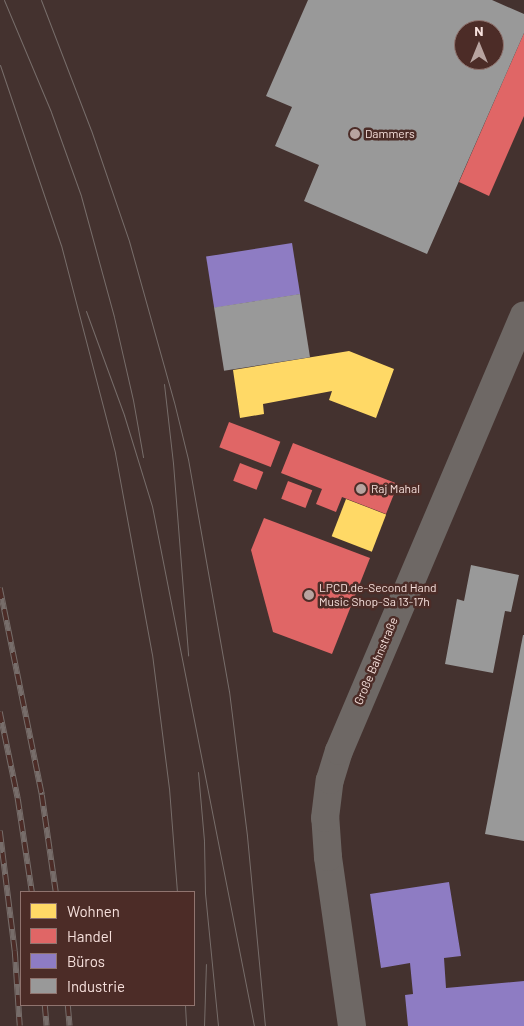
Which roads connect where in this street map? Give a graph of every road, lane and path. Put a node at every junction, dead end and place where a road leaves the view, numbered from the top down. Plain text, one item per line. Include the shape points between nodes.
1 (524, 316) edge
2 (352, 1026) edge

1 - 2 street, Große Bahnstraße via 339,751 330,780 326,818 328,857

